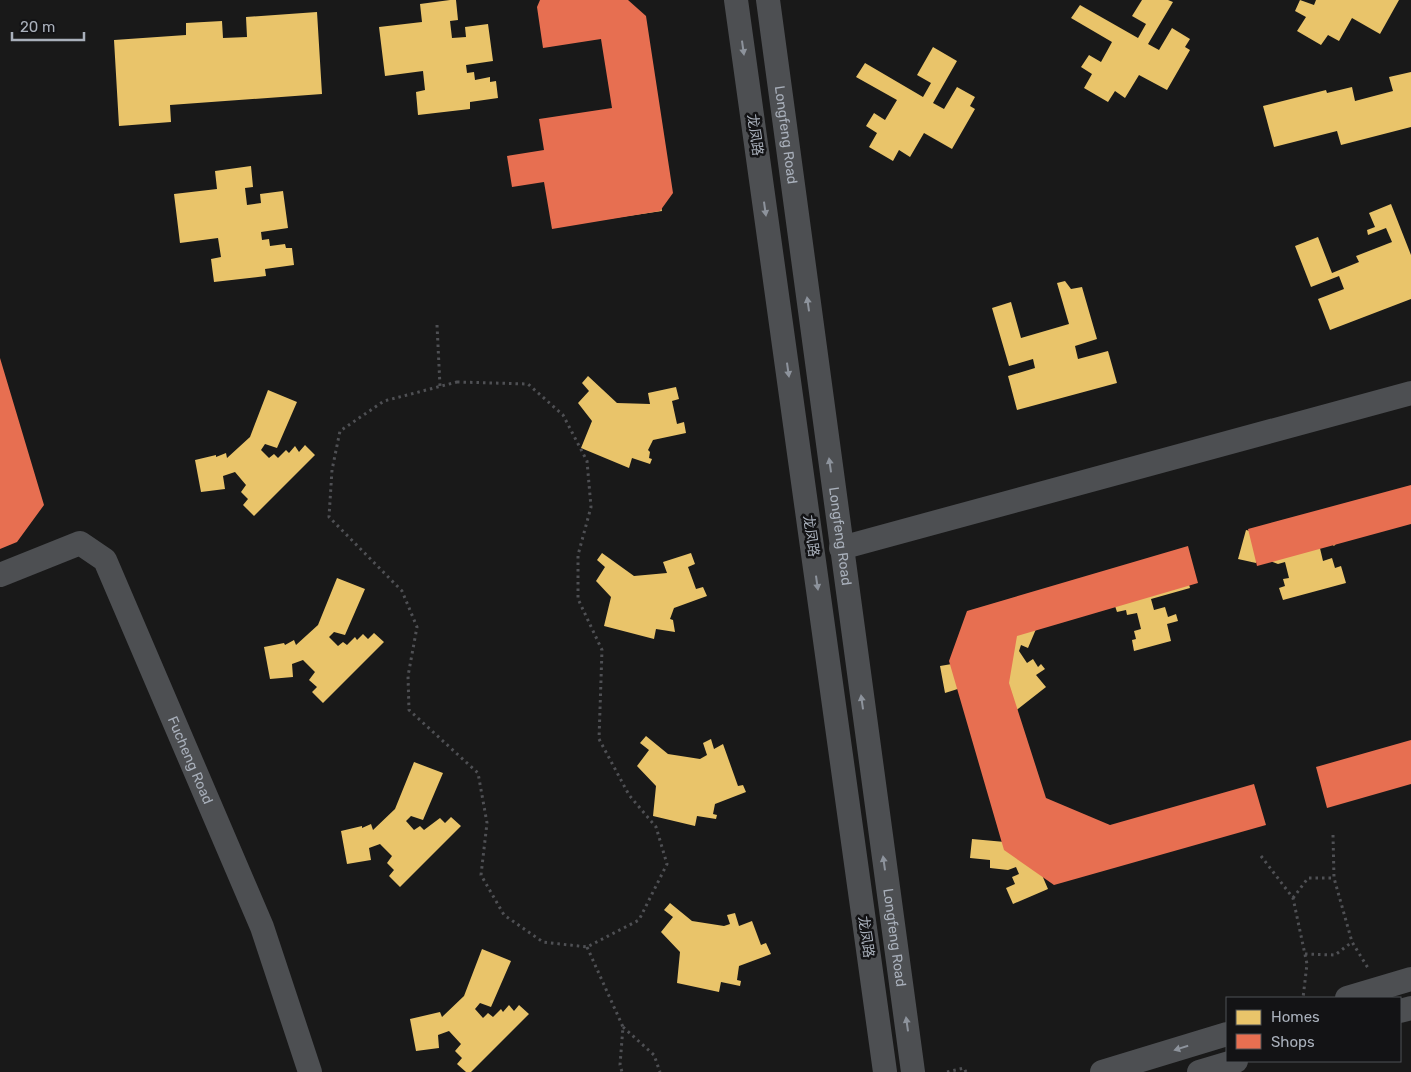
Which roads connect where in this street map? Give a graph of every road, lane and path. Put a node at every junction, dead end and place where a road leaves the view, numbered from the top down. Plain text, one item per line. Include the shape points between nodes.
1 (736, 0) edge
2 (768, 0) edge
3 (437, 325) dead end
4 (440, 386) junction
5 (1411, 393) edge
6 (841, 548) junction
7 (0, 575) edge
8 (1333, 835) dead end
9 (1261, 856) dead end
10 (1334, 878) junction
11 (1293, 898) junction
12 (1352, 942) junction
13 (587, 946) junction
14 (1305, 954) junction
15 (1411, 979) edge
16 (1380, 988) junction
17 (1303, 997) edge
18 (1350, 997) edge
19 (623, 1027) junction
20 (1226, 1034) edge
21 (1233, 1062) edge
22 (310, 1072) edge
23 (622, 1072) edge
24 (660, 1072) edge
25 (885, 1072) edge
26 (913, 1072) edge
27 (947, 1072) edge
28 (966, 1072) edge
29 (1102, 1072) edge
30 (1199, 1072) edge

1 -> 25 street, 龙凤路
6 -> 2 street, Longfeng Road
3 - 4 path
4 - 13 path via 457,382 528,384 563,415 587,461 591,507 578,555 578,599 602,650 599,739 629,795 656,827 667,864 639,920
4 - 13 path via 384,401 340,431 332,470 329,517 402,591 417,627 408,676 409,710 478,772 487,823 481,875 504,916 543,942
5 - 6 street
26 -> 6 street, Longfeng Road
7 - 22 street, Fucheng Road via 80,543 105,560 262,927
8 - 10 path
9 - 11 path
10 - 11 path via 1308,878
10 - 12 path
11 - 14 path
12 - 14 path via 1335,955
12 - 16 path
13 - 19 path
14 - 17 path
15 - 16 street
16 - 18 street
19 - 23 path
19 - 24 path via 654,1056
20 -> 29 street
21 - 30 street
27 - 28 path via 964,1068

